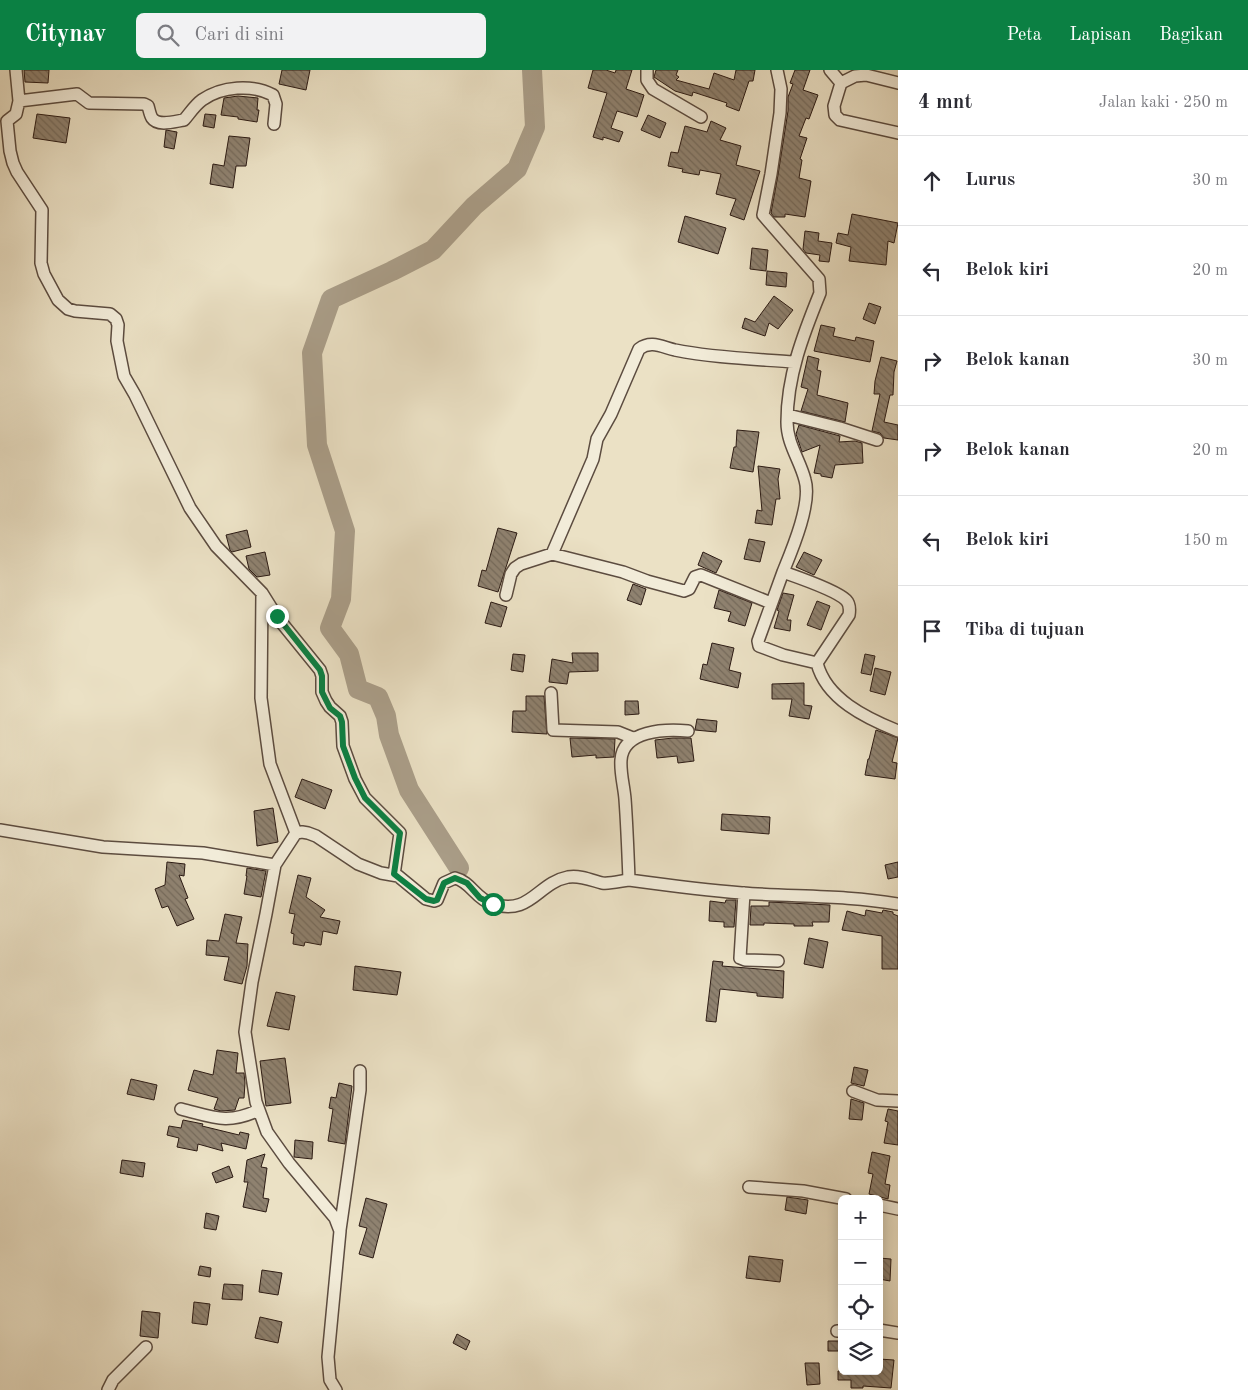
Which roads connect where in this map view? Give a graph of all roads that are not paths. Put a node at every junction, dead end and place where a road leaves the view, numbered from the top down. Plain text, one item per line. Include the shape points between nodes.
1 (16, 70) edge
2 (647, 70) edge
3 (777, 70) edge
4 (830, 70) edge
5 (876, 74) edge
6 (898, 83) edge
7 (841, 84) junction
8 (19, 101) junction
9 (701, 117) dead end
10 (4, 121) edge
11 (274, 124) dead end
12 (898, 133) edge
13 (794, 362) junction
14 (788, 414) junction
15 (877, 440) dead end
16 (552, 554) junction
17 (784, 572) junction
18 (262, 593) junction
19 (506, 595) dead end
20 (771, 603) junction
21 (817, 662) junction
22 (551, 693) dead end
23 (688, 731) dead end
24 (898, 732) edge
25 (633, 738) junction
26 (0, 830) edge
27 (296, 833) junction
28 (274, 865) junction
29 (394, 874) junction
30 (629, 880) junction
31 (744, 893) junction
32 (898, 904) edge
33 (778, 961) dead end
34 (360, 1071) dead end
35 (853, 1091) dead end
36 (898, 1101) edge
37 (181, 1109) dead end
38 (259, 1110) junction
39 (749, 1187) dead end
40 (838, 1198) edge
41 (883, 1206) edge
42 (898, 1209) edge
43 (340, 1231) junction
44 (883, 1331) edge
45 (898, 1333) edge
46 (146, 1347) dead end
47 (108, 1390) edge
48 (336, 1390) edge

1 - 8 street
2 - 9 street via 647,80 653,88
3 - 13 street via 781,89 780,113 763,216 819,279 821,287
4 - 7 street
5 - 6 street
5 - 7 street via 855,76
7 - 12 street via 834,106 835,115 847,122
8 - 10 street via 16,114
8 - 11 street via 77,94 90,103 144,104 152,118 166,123 184,120 198,104 216,92 249,88 273,95 276,104
10 - 18 street via 14,163 42,210 40,264 58,300 68,309 110,314 116,318 124,376 181,492 216,546
13 - 14 street
13 - 16 street via 687,352 645,344 639,349 612,414 597,439 593,459
14 - 15 street
14 - 17 street via 789,436 807,485 804,511
16 - 19 street via 515,568
16 - 20 street via 684,591 690,589 696,577 701,575
17 - 20 street
17 - 21 street via 842,597 850,609
18 - 27 street via 260,698 270,764
18 - 29 street via 320,670 322,692 330,708 340,716 346,755 365,798 400,833
20 - 21 street via 759,646
21 - 24 street via 820,676 846,703
22 - 25 street via 553,730 618,732
23 - 25 street via 675,730
25 - 30 street via 624,747 621,758
26 - 28 street via 103,847 204,853
27 - 28 street
27 - 29 street via 316,836 358,864 381,873
28 - 38 street via 245,1032
29 - 30 street via 431,901 437,900 444,883 455,878 467,883 480,898 510,906 525,904 560,880 570,877 608,883
30 - 31 street
31 - 32 street
31 - 33 street via 740,958
34 - 43 street
35 - 36 street via 877,1100
37 - 38 street via 228,1119 243,1118
38 - 43 street via 267,1132 334,1218
39 - 40 street
41 - 42 street
43 - 48 street via 328,1357 330,1380
44 - 45 street
46 - 47 street via 113,1380

